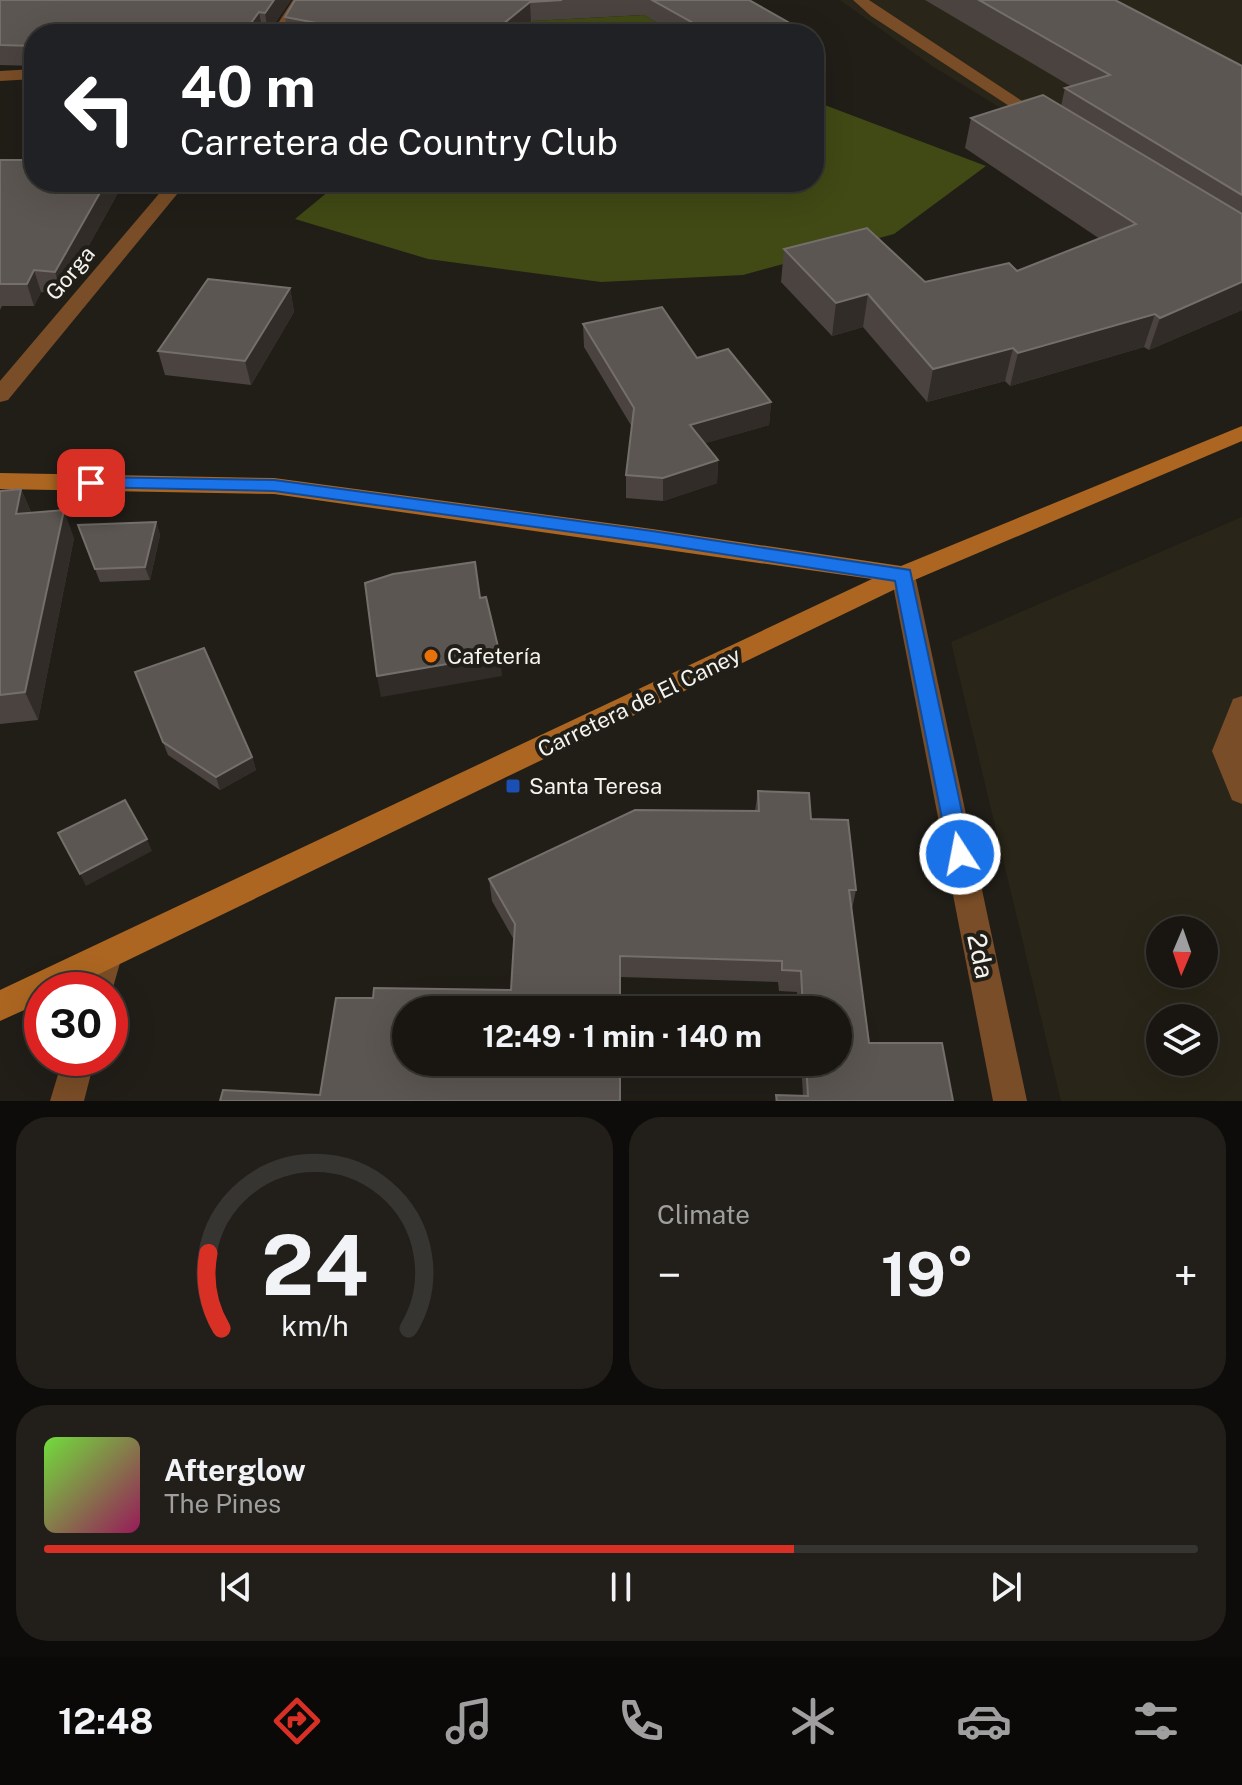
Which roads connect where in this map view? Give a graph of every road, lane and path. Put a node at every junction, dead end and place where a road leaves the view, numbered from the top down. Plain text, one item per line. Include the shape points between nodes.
1 (300, 0) edge
2 (860, 0) edge
3 (285, 24) edge
4 (24, 75) edge
5 (0, 76) edge
6 (1060, 131) edge
7 (170, 192) edge
8 (0, 395) edge
9 (1242, 433) edge
10 (0, 481) edge
11 (903, 575) junction
12 (1242, 706) edge
13 (1242, 792) edge
14 (107, 956) junction
15 (103, 972) edge
16 (0, 1006) edge
17 (74, 1076) edge
18 (67, 1101) edge
19 (1010, 1101) edge

1 - 3 street
2 - 6 street
4 - 5 street
7 - 8 street, Gorga
9 - 11 main road, Carretera de El Caney
10 - 11 main road via 274,486
11 - 14 main road, Carretera de El Caney
11 - 19 street, 2da
12 - 13 street via 1226,751
14 - 15 street
14 - 16 main road, Carretera de El Caney
17 - 18 street

